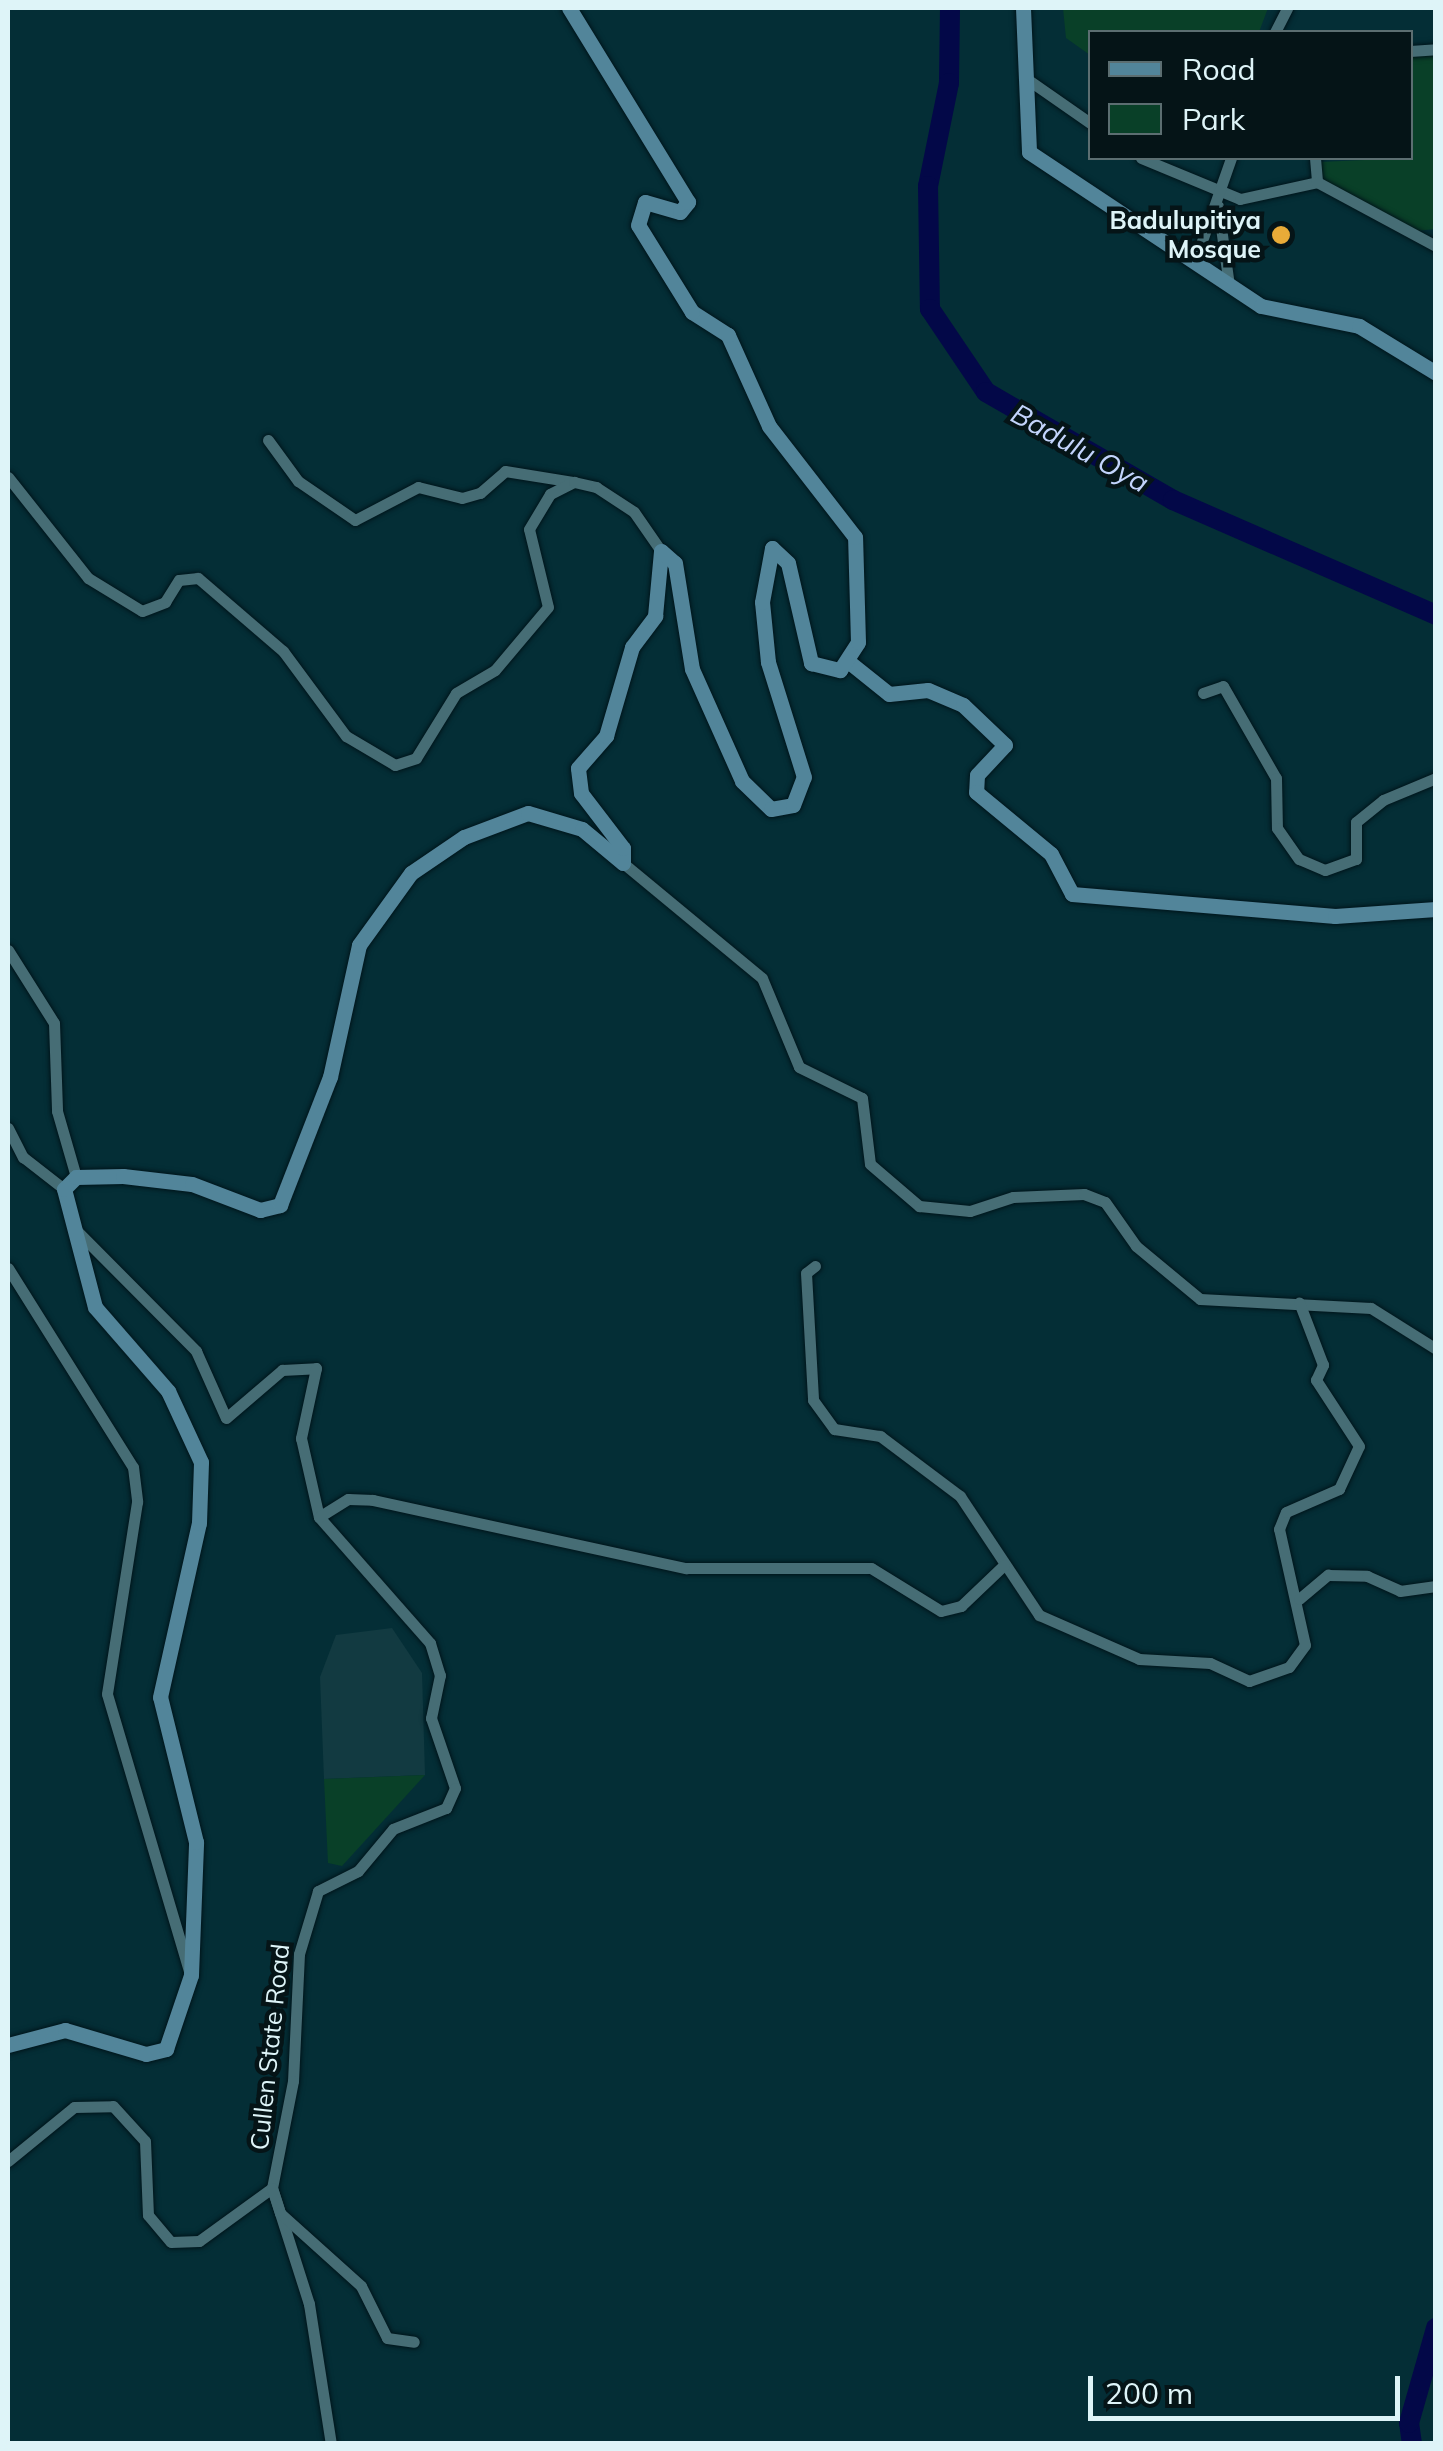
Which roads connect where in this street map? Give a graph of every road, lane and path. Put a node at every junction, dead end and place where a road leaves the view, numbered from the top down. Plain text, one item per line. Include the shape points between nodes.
1 (569, 8) edge
2 (1023, 8) edge
3 (1027, 79) junction
4 (1088, 122) edge
5 (1146, 160) edge
6 (1232, 160) edge
7 (1315, 160) edge
8 (1317, 182) junction
9 (1225, 190) junction
10 (1218, 206) junction
11 (1436, 246) edge
12 (1196, 258) junction
13 (1229, 285) junction
14 (1436, 373) edge
15 (268, 440) dead end
16 (8, 477) edge
17 (574, 482) junction
18 (661, 551) junction
19 (849, 662) junction
20 (1203, 693) dead end
21 (1436, 778) edge
22 (623, 863) junction
23 (1436, 909) edge
24 (8, 950) edge
25 (8, 1128) edge
26 (70, 1183) junction
27 (68, 1224) junction
28 (815, 1266) dead end
29 (8, 1268) edge
30 (1299, 1302) junction
31 (1436, 1349) edge
32 (319, 1517) junction
33 (1004, 1565) junction
34 (1436, 1586) edge
35 (1298, 1599) junction
36 (191, 1975) junction
37 (8, 2045) edge
38 (8, 2161) edge
39 (272, 2188) junction
40 (414, 2342) dead end
41 (331, 2444) edge

1 - 19 street via 688,202 680,212 645,202 638,226 692,312 728,336 769,426 855,538 861,585
2 - 3 street
3 - 4 street
3 - 12 street via 1029,152
5 - 9 street
6 - 9 street
7 - 8 street
8 - 9 street via 1240,199
8 - 11 street
9 - 10 street
10 - 12 street
10 - 13 street
12 - 13 street
13 - 14 street via 1261,306 1359,326
15 - 17 street via 298,482 355,520 418,487 462,498 480,493 505,471
16 - 17 street via 88,578 120,601 156,610 179,580 198,578 283,651 346,736 395,765 430,741 456,693 495,670 548,607 530,517
17 - 18 street via 634,512
18 - 19 street via 676,563 692,669 742,780 771,808 793,805 804,777 768,662 762,602 772,548 788,562 811,663 826,672
18 - 22 street via 655,616 632,647 606,736 578,768 581,793 623,848
19 - 23 street via 888,694 928,690 962,705 1004,745 977,775 976,792 1051,854 1072,894 1336,916
20 - 21 street via 1223,686 1276,778 1277,828 1300,859 1325,870 1356,858 1356,822 1383,800
22 - 26 street via 582,829 528,813 464,837 411,873 359,945 330,1076 280,1205 260,1210 192,1184
22 - 30 street via 762,978 799,1067 862,1098 870,1164 904,1196 970,1211 1012,1196 1084,1194 1105,1202 1136,1246 1200,1299
24 - 26 street via 54,1023 57,1111
25 - 26 street via 23,1157
26 - 27 street
27 - 32 street, Cullen State Road via 196,1350 226,1418 282,1370 316,1368 301,1438
27 - 36 street via 96,1307 168,1391 202,1462 199,1522 160,1697 196,1842
28 - 33 street via 806,1273 812,1400 834,1429 880,1436 960,1496
29 - 36 street via 133,1467 137,1502 107,1694
30 - 31 street via 1371,1308
30 - 35 street via 1323,1366 1316,1380 1359,1446 1338,1489 1286,1512 1279,1529
32 - 33 street via 348,1499 372,1500 686,1568 872,1568 942,1611 961,1606
32 - 39 street, Cullen State Road via 430,1643 440,1675 434,1738 456,1788 446,1808 393,1829 358,1870 318,1891 298,1954 297,2048
33 - 35 street via 1039,1615 1140,1659 1210,1663 1230,1679 1289,1667 1305,1645
34 - 35 street via 1400,1592 1367,1576 1328,1575
36 - 37 street via 166,2048 146,2054 65,2030
38 - 39 street via 74,2107 113,2106 145,2141 148,2214 171,2242 199,2241
39 - 40 street via 280,2213 361,2286 387,2338
39 - 41 street, Cullen State Road via 309,2304

